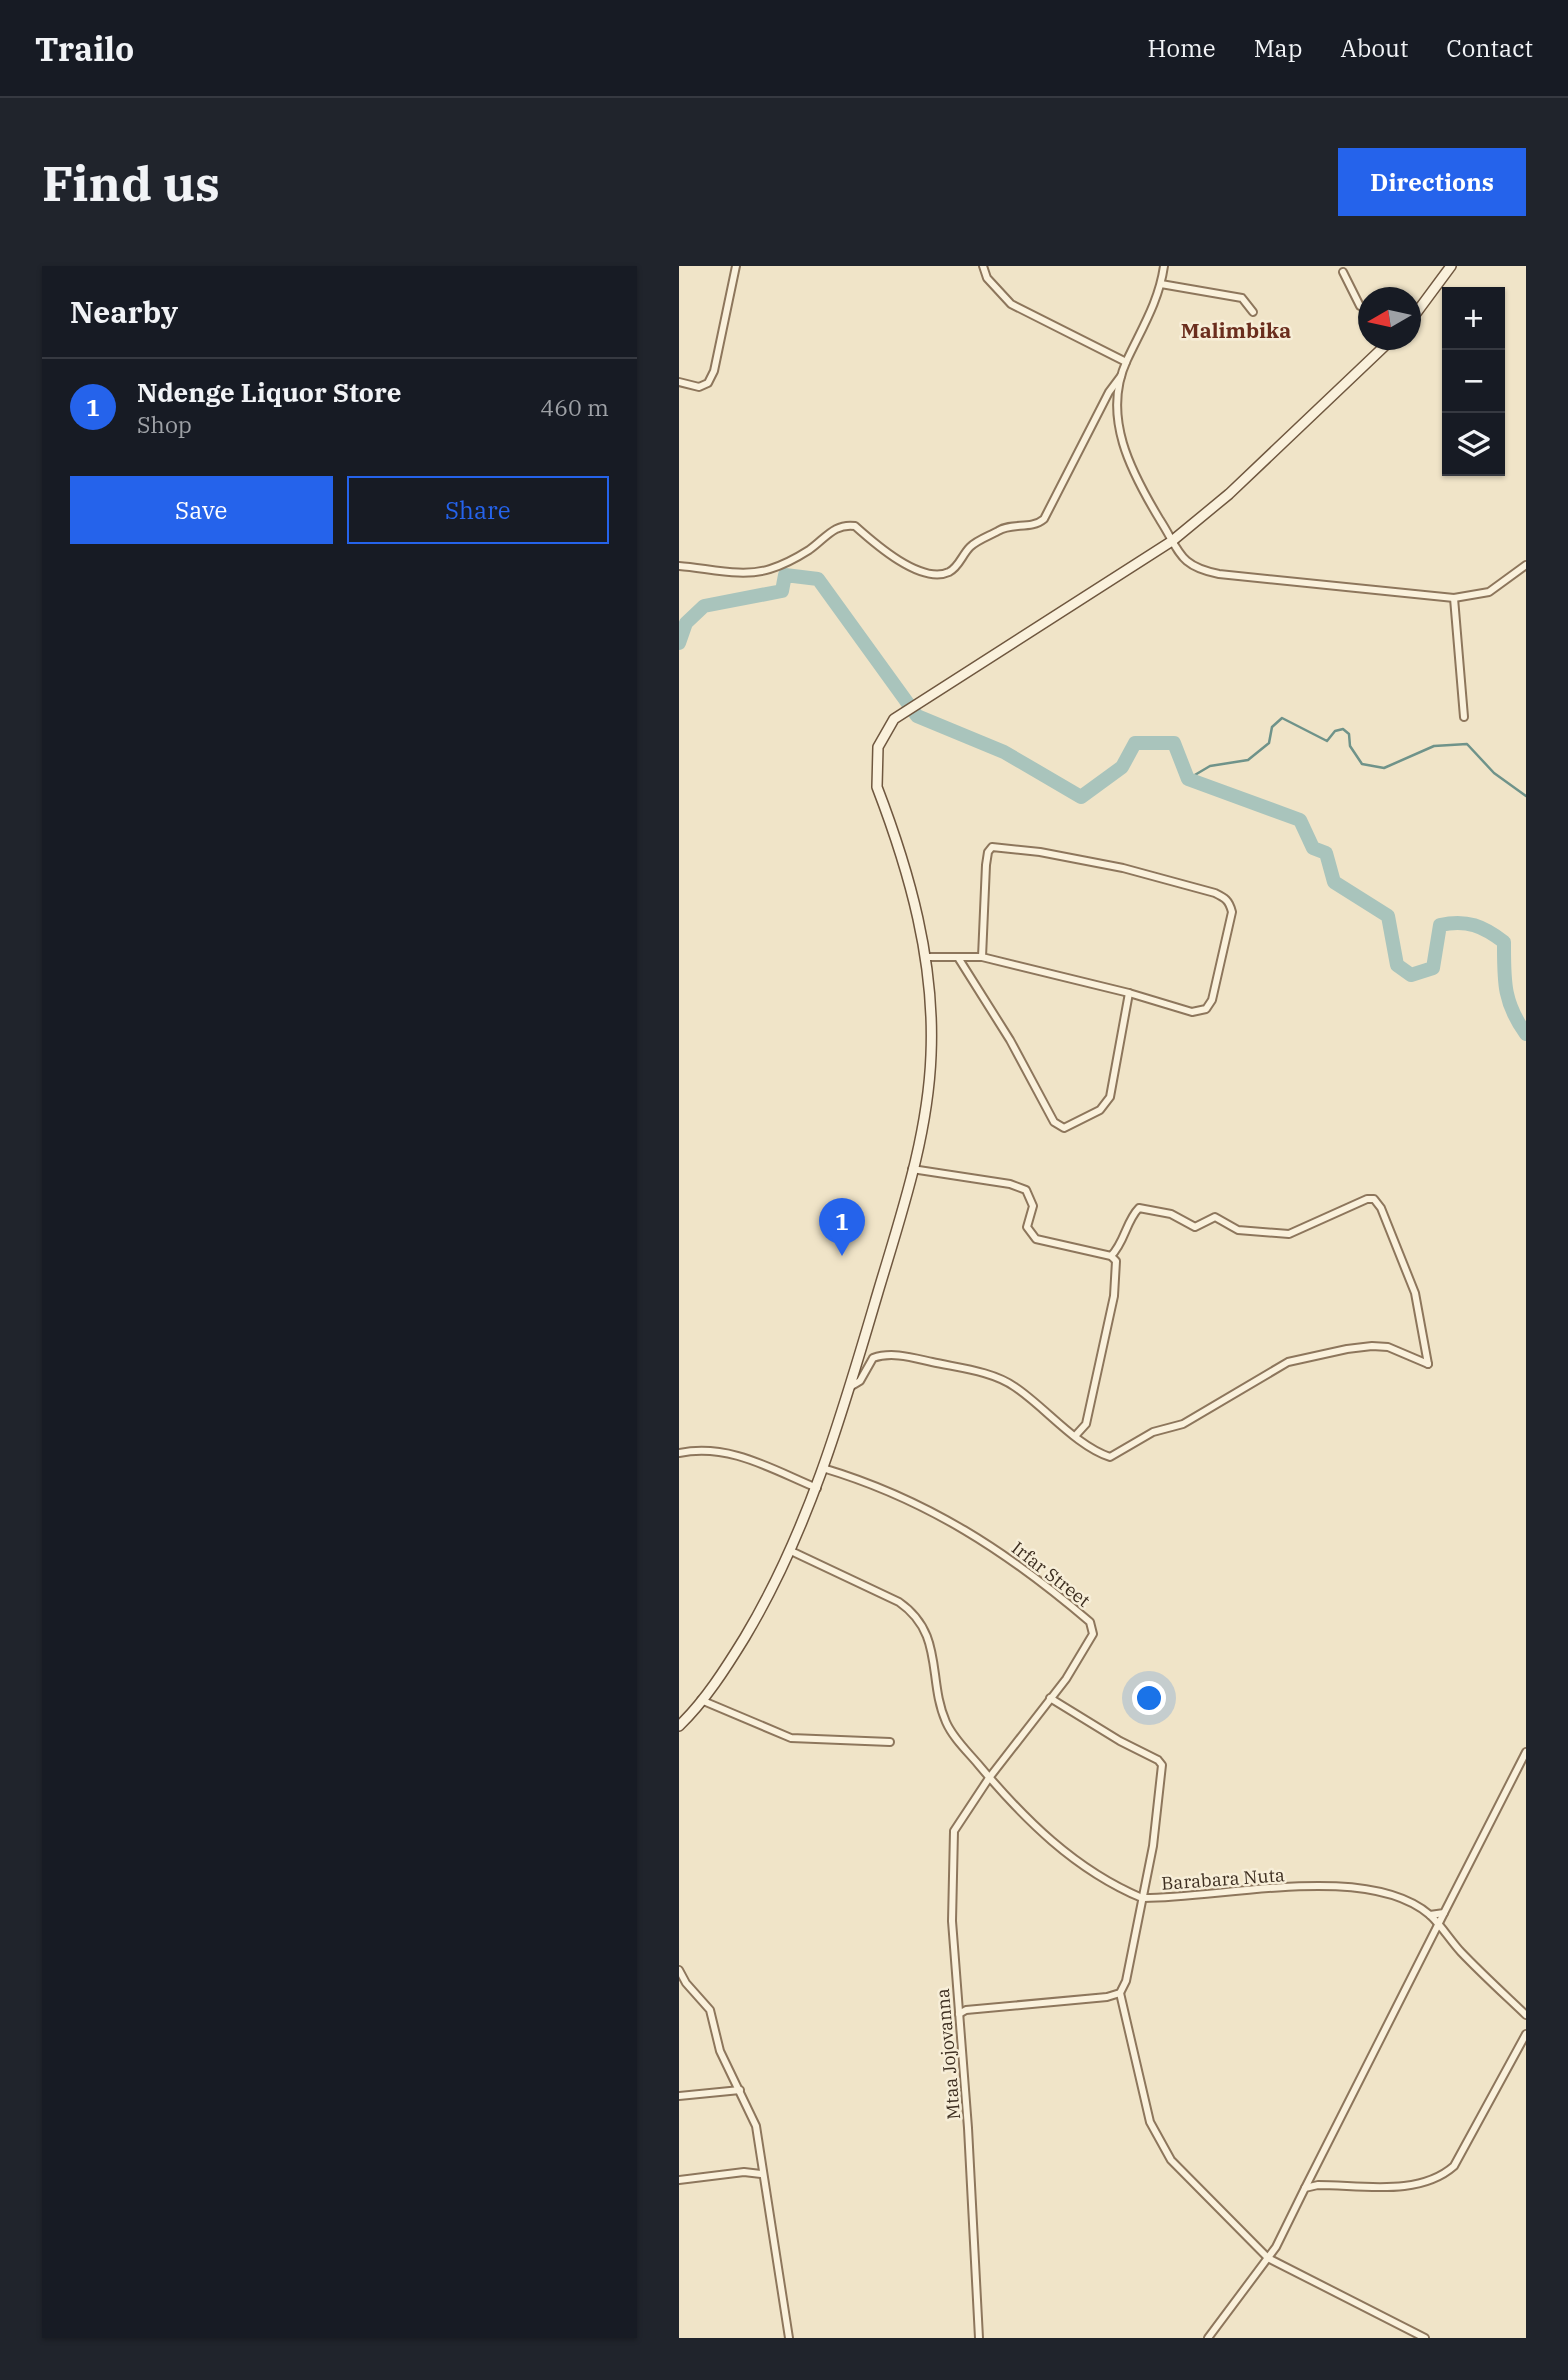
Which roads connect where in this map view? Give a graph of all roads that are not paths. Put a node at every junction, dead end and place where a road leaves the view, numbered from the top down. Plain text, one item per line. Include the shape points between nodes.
1 (736, 266) edge
2 (983, 266) edge
3 (1164, 266) edge
4 (1451, 266) edge
5 (1343, 272) dead end
6 (1161, 284) junction
7 (1358, 302) edge
8 (1421, 306) edge
9 (1253, 312) dead end
10 (1380, 350) edge
11 (1126, 362) junction
12 (1122, 374) junction
13 (679, 382) edge
14 (1172, 541) junction
15 (1526, 565) edge
16 (679, 566) edge
17 (1454, 598) junction
18 (1464, 718) dead end
19 (927, 957) junction
20 (982, 957) junction
21 (959, 959) junction
22 (1129, 993) junction
23 (912, 1168) junction
24 (1111, 1256) junction
25 (850, 1387) junction
26 (1076, 1435) junction
27 (679, 1453) edge
28 (823, 1468) junction
29 (817, 1488) junction
30 (791, 1551) junction
31 (1050, 1698) junction
32 (701, 1700) junction
33 (679, 1726) edge
34 (890, 1742) dead end
35 (1526, 1752) edge
36 (989, 1778) junction
37 (1142, 1898) junction
38 (1444, 1913) junction
39 (1430, 1915) junction
40 (1438, 1925) junction
41 (679, 1970) edge
42 (1120, 1993) junction
43 (959, 2014) junction
44 (1526, 2015) edge
45 (1526, 2034) edge
46 (740, 2090) junction
47 (679, 2096) edge
48 (761, 2174) junction
49 (679, 2180) edge
50 (1305, 2188) junction
51 (1268, 2258) junction
52 (789, 2338) edge
53 (979, 2338) edge
54 (1207, 2338) edge
55 (1425, 2338) edge

1 - 13 street via 708,383 699,387
2 - 11 street via 987,278 1011,303
3 - 6 street
4 - 8 main road
5 - 7 street
6 - 9 street via 1242,298
6 - 11 street via 1156,304
10 - 14 main road via 1229,494
11 - 12 street
12 - 14 street via 1117,409 1124,451
12 - 16 street via 1044,519 1002,528 970,547 946,574 926,572 898,560 849,525 835,528 772,569
14 - 17 street via 1184,561 1219,574
14 - 19 main road via 894,719 877,747 876,776
15 - 17 street via 1489,592
17 - 18 street
19 - 21 street
19 - 23 main road via 931,1054 927,1109
20 - 21 street
20 - 22 street
20 - 22 street via 986,865 992,847 1123,869 1226,898 1232,912 1206,1009 1192,1012
21 - 22 street via 1054,1122 1064,1128 1100,1110 1110,1097
23 - 24 street via 1026,1190 1033,1206 1027,1227 1036,1239
23 - 25 main road
24 - 26 street via 1116,1261 1114,1296 1086,1424
24 - 26 street via 1139,1208 1171,1214 1195,1227 1215,1217 1238,1230 1289,1234 1374,1199 1415,1293 1428,1364 1388,1347 1347,1349 1287,1362 1183,1424 1153,1432 1115,1457 1099,1454
25 - 26 street via 860,1381 873,1358 908,1356 1013,1385
25 - 28 main road
27 - 29 street via 709,1450 736,1454
28 - 29 main road
28 - 31 street, Irfar Street via 929,1508 995,1548 1090,1622 1089,1646
29 - 30 main road
30 - 32 main road via 746,1634
30 - 36 street, Barabara Nuta via 913,1612 929,1643 946,1721
31 - 36 street, Irfar Street
31 - 37 street via 1162,1765
32 - 33 main road
32 - 34 street via 791,1738
35 - 38 street
36 - 37 street, Barabara Nuta via 1067,1855
36 - 43 street, Mtaa Jojovanna via 954,1831 952,1921
37 - 39 street, Barabara Nuta via 1355,1886
37 - 42 street
38 - 39 street
38 - 40 street
39 - 40 street, Barabara Nuta
40 - 44 street, Barabara Nuta
40 - 50 street
41 - 46 street via 709,2010 720,2051
42 - 43 street
42 - 51 street via 1150,2122 1160,2144 1217,2210
43 - 53 street, Mtaa Jojovanna
45 - 50 street via 1454,2166 1441,2176 1411,2186
46 - 47 street
46 - 48 street via 756,2126
48 - 49 street
48 - 52 street
50 - 51 street
51 - 54 street
51 - 55 street

